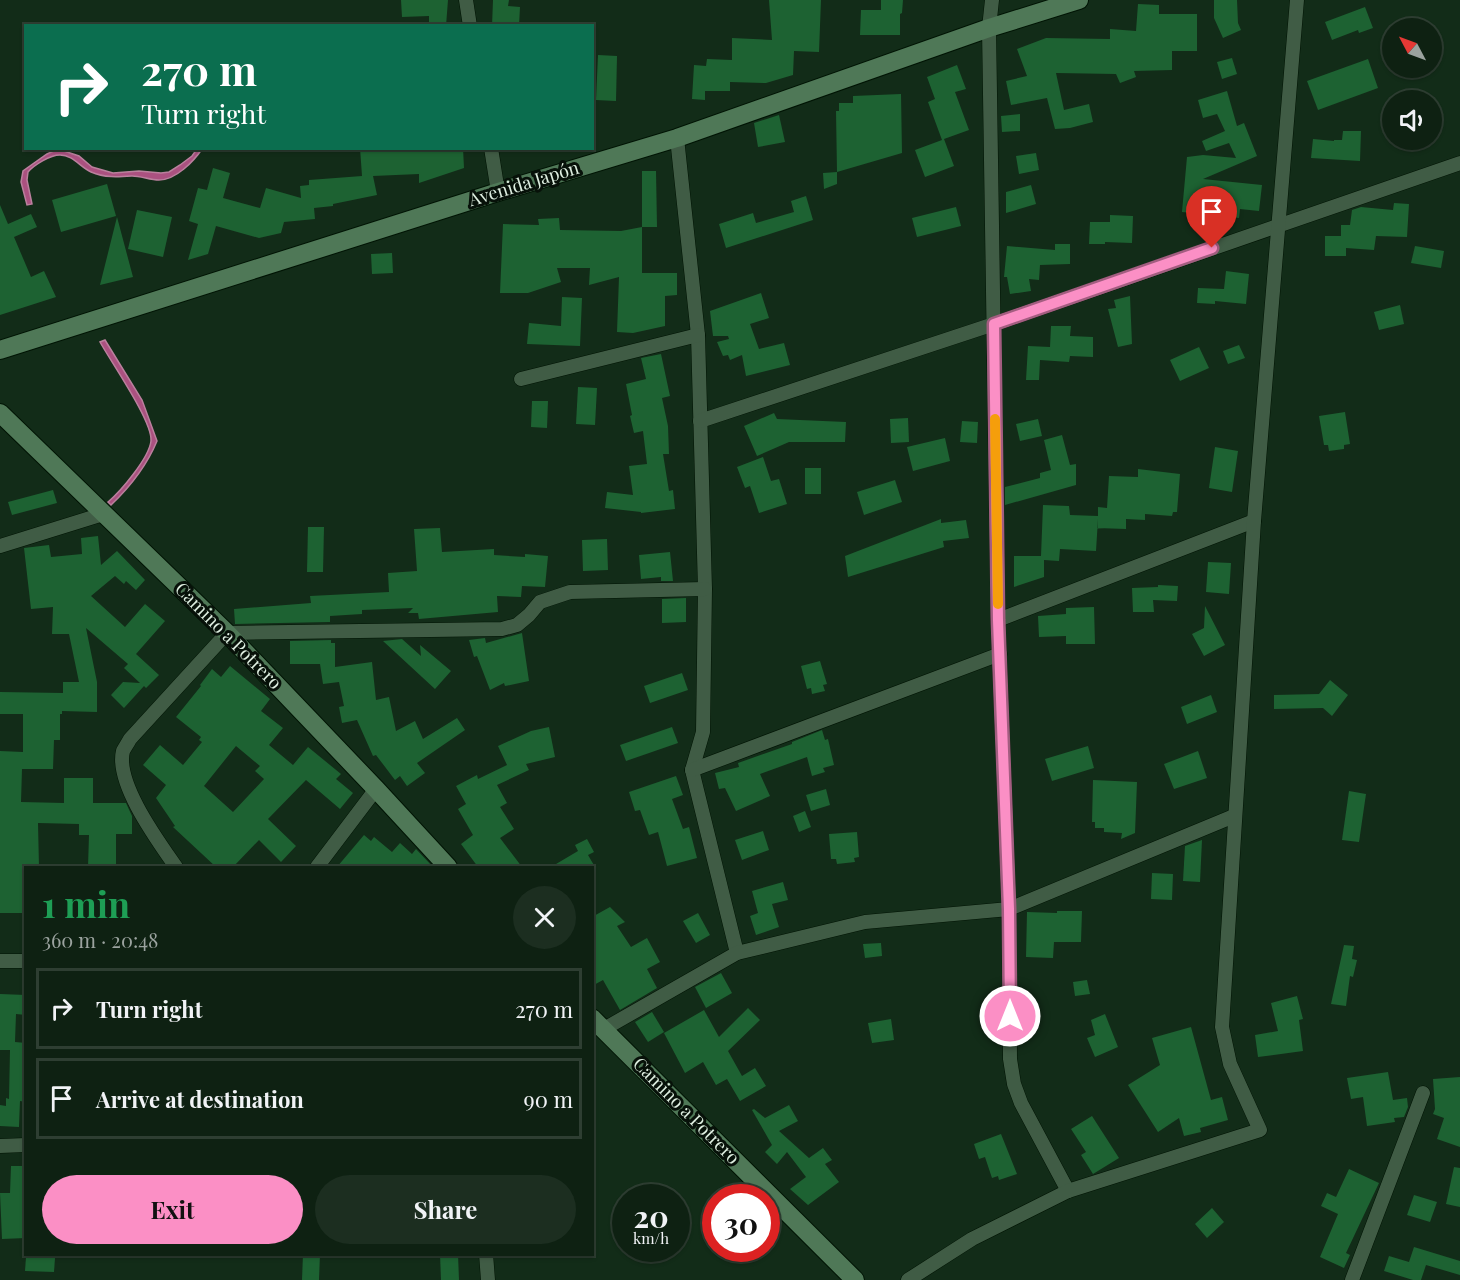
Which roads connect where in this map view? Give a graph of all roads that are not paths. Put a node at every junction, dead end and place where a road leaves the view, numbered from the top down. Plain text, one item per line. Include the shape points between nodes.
1 (466, 0) edge
2 (992, 0) edge
3 (1079, 0) edge
4 (1297, 0) edge
5 (470, 24) edge
6 (989, 28) junction
7 (677, 138) junction
8 (491, 150) edge
9 (1460, 163) edge
10 (498, 192) junction
11 (1278, 226) junction
12 (994, 324) junction
13 (698, 335) junction
14 (0, 350) edge
15 (521, 379) dead end
16 (0, 413) edge
17 (700, 421) junction
18 (103, 514) junction
19 (1254, 521) junction
20 (0, 546) edge
21 (705, 590) junction
22 (998, 620) junction
23 (227, 633) junction
24 (1000, 654) junction
25 (692, 770) junction
26 (376, 789) junction
27 (1234, 816) junction
28 (175, 866) edge
29 (318, 866) edge
30 (447, 866) edge
31 (1009, 909) junction
32 (737, 953) junction
33 (0, 961) edge
34 (24, 961) edge
35 (598, 1023) edge
36 (1423, 1093) dead end
37 (0, 1146) edge
38 (24, 1146) edge
39 (1068, 1191) junction
40 (486, 1256) edge
41 (488, 1280) edge
42 (855, 1280) edge
43 (908, 1280) edge
44 (1352, 1280) edge

1 - 5 street
2 - 6 street
3 - 6 street, Avenida Japón
4 - 11 street
6 - 7 street, Avenida Japón
6 - 12 street
7 - 10 street, Avenida Japón
7 - 13 street
8 - 10 street
9 - 11 street
10 - 14 street, Avenida Japón
11 - 12 street
11 - 19 street
12 - 17 street
12 - 22 street
13 - 15 street
13 - 17 street
16 - 18 street, Camino a Potrero
17 - 21 street
18 - 20 street
18 - 23 street, Camino a Potrero
19 - 22 street
19 - 27 street
21 - 23 street via 570,592 540,602 517,625 502,629
21 - 25 street via 703,732
22 - 24 street
23 - 26 street, Camino a Potrero
23 - 28 street via 123,751 125,781
24 - 25 street
24 - 31 street
25 - 32 street
26 - 29 street
26 - 30 street, Camino a Potrero
27 - 31 street
27 - 39 street via 1222,1027 1230,1064 1260,1130
31 - 32 street via 865,922
31 - 39 street via 1010,1059 1014,1084
32 - 35 street
33 - 34 street
35 - 42 street, Camino a Potrero
36 - 44 street
37 - 38 street
39 - 43 street via 972,1239
40 - 41 street

